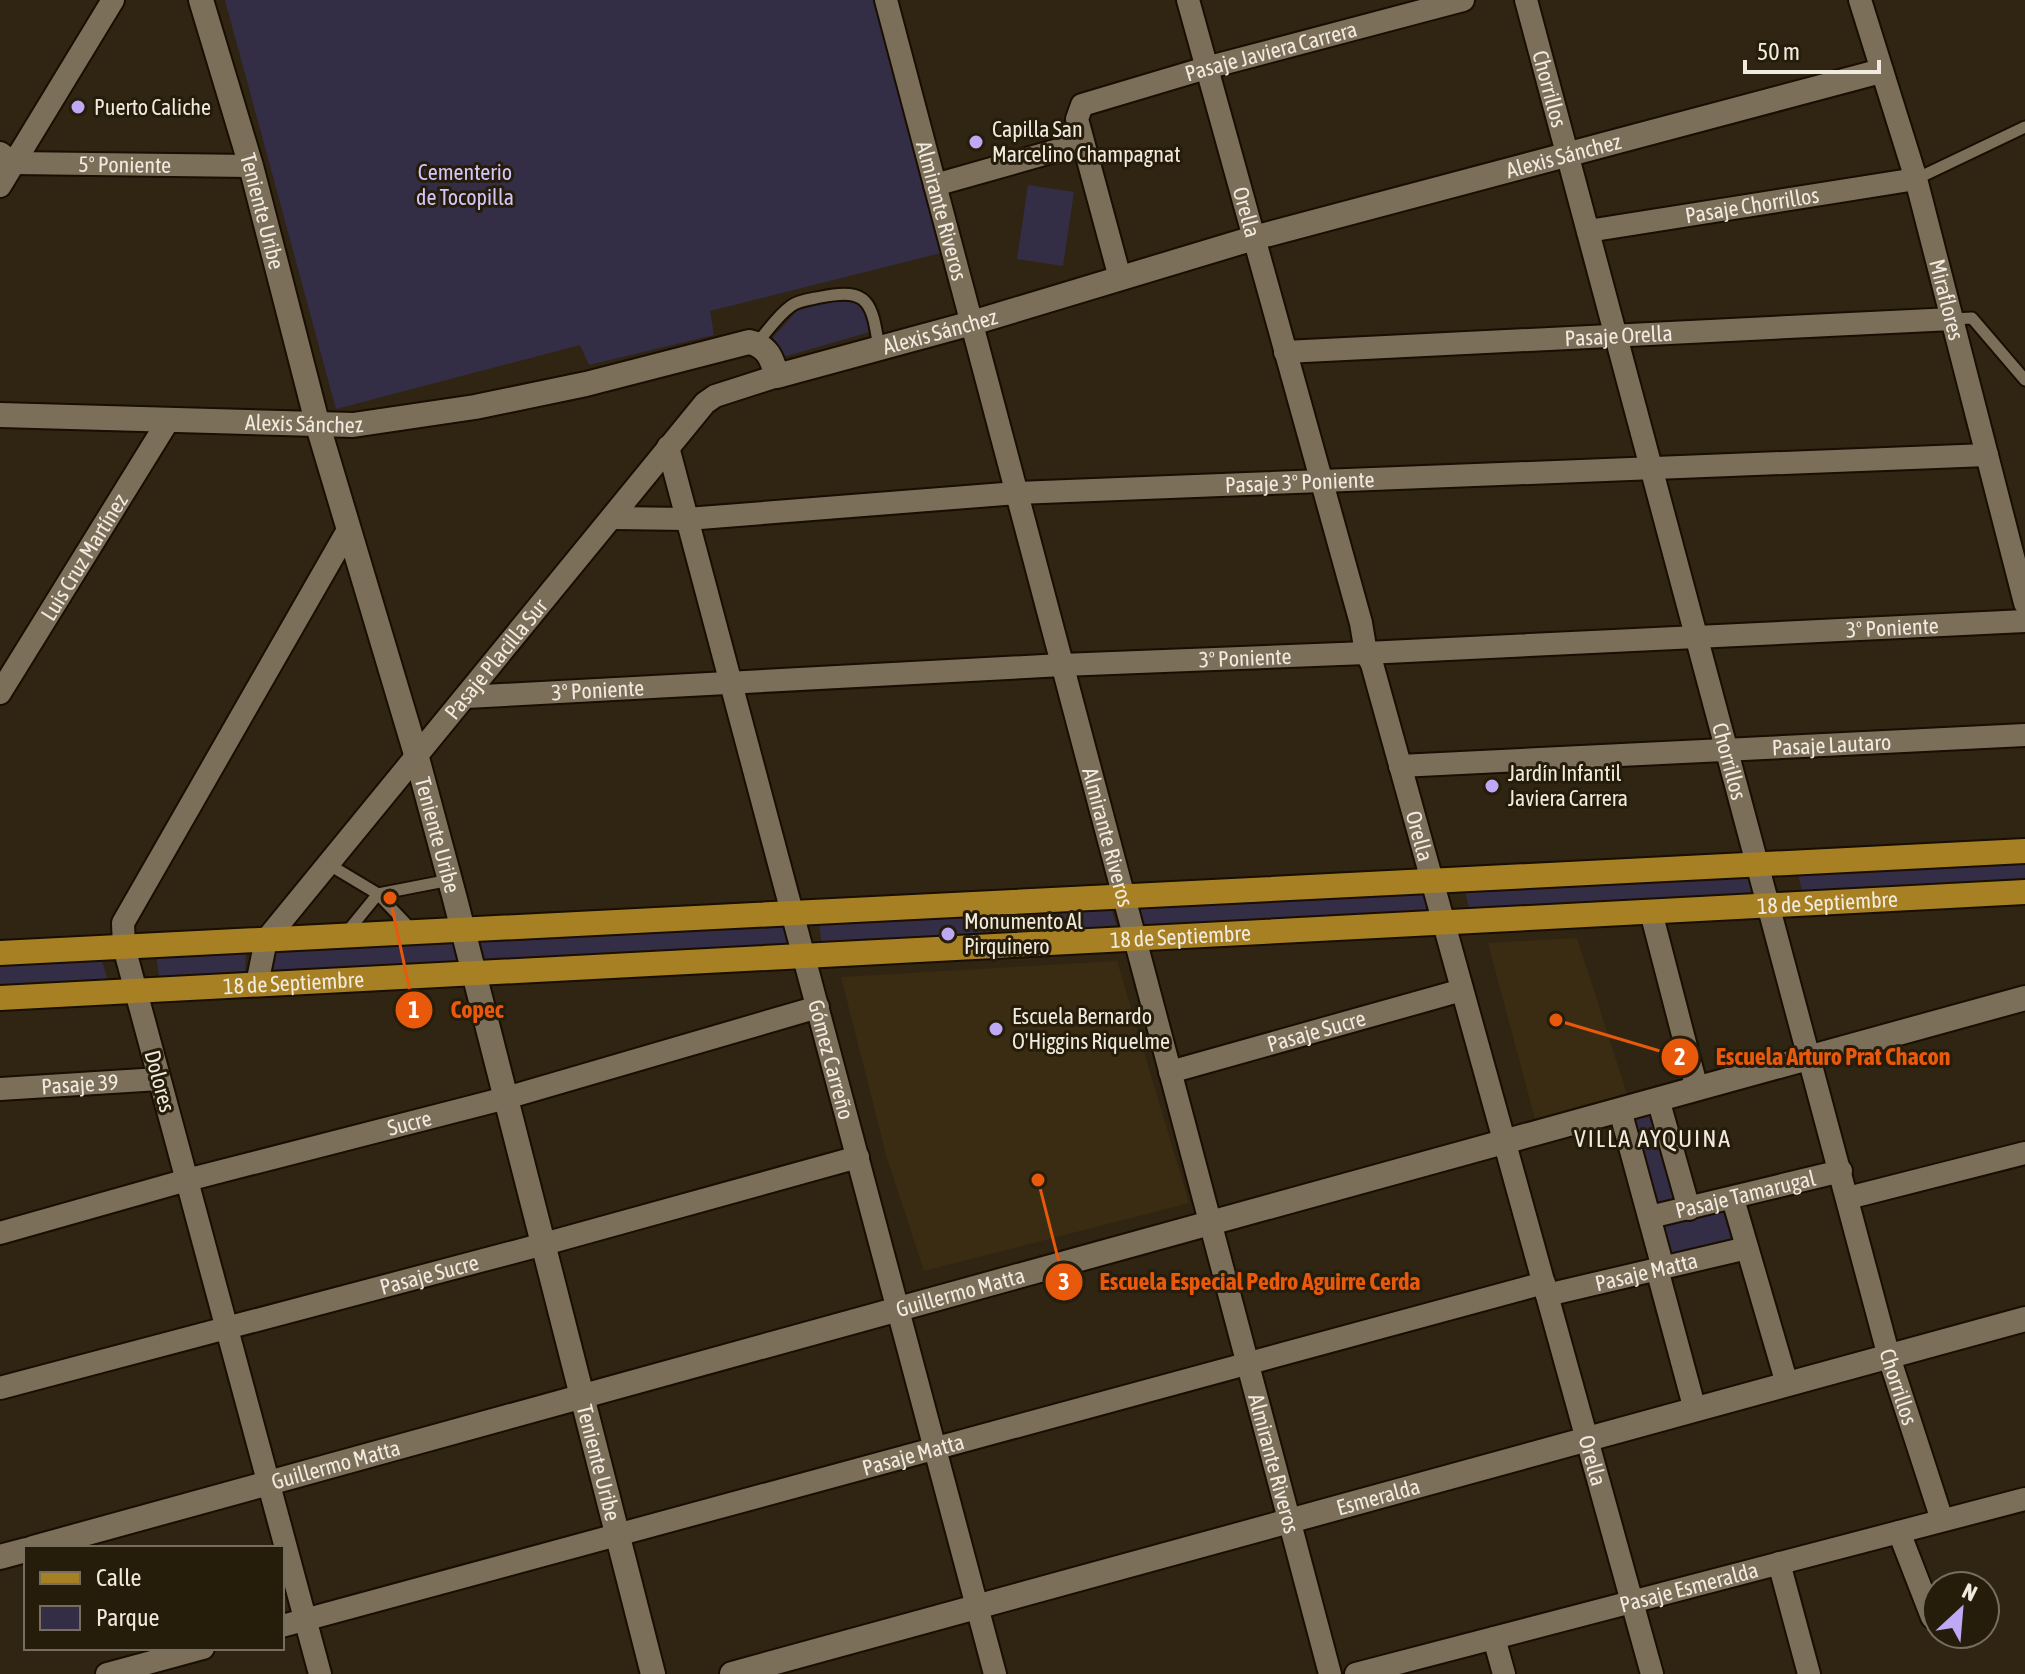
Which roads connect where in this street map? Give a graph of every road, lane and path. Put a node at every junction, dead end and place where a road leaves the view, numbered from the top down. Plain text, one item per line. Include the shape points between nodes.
1 (113, 0) edge
2 (201, 0) edge
3 (886, 0) edge
4 (1188, 0) edge
5 (1463, 0) edge
6 (1526, 0) edge
7 (1860, 0) edge
8 (1206, 68) junction
9 (1881, 71) junction
10 (2025, 127) edge
11 (1083, 143) junction
12 (1567, 155) junction
13 (7, 158) edge
14 (251, 166) junction
15 (1916, 179) junction
16 (935, 185) junction
17 (0, 186) edge
18 (1588, 231) junction
19 (1254, 238) junction
20 (1120, 278) junction
21 (1952, 319) junction
22 (972, 323) junction
23 (1617, 338) junction
24 (756, 344) junction
25 (879, 348) junction
26 (1285, 352) junction
27 (777, 376) junction
28 (2025, 380) edge
29 (0, 415) edge
30 (168, 421) junction
31 (318, 426) junction
32 (668, 447) junction
33 (1987, 455) junction
34 (1652, 467) junction
35 (1321, 482) junction
36 (1017, 493) junction
37 (613, 518) junction
38 (687, 519) junction
39 (348, 530) junction
40 (2025, 603) edge
41 (2025, 621) edge
42 (1697, 637) junction
43 (1366, 653) junction
44 (1062, 665) junction
45 (732, 684) junction
46 (0, 693) edge
47 (466, 697) junction
48 (2025, 735) edge
49 (1728, 750) junction
50 (416, 754) junction
51 (1400, 766) junction
52 (2025, 851) edge
53 (328, 864) junction
54 (1758, 864) junction
55 (450, 880) junction
56 (1432, 881) junction
57 (2025, 892) edge
58 (378, 894) junction
59 (1123, 895) junction
60 (1770, 906) junction
61 (1651, 912) junction
62 (792, 913) junction
63 (1444, 924) junction
64 (464, 930) junction
65 (415, 932) junction
66 (344, 936) junction
67 (1134, 937) junction
68 (266, 940) junction
69 (124, 947) junction
70 (0, 953) edge
71 (804, 956) junction
72 (474, 972) junction
73 (257, 984) junction
74 (136, 990) junction
75 (1462, 990) junction
76 (0, 998) edge
77 (2025, 998) edge
78 (818, 1007) junction
79 (1811, 1057) junction
80 (1170, 1072) junction
81 (159, 1079) junction
82 (0, 1089) edge
83 (1697, 1089) junction
84 (506, 1098) junction
85 (1658, 1099) junction
86 (1620, 1110) junction
87 (1504, 1142) junction
88 (2025, 1153) edge
89 (858, 1157) junction
90 (1841, 1171) junction
91 (187, 1180) junction
92 (1848, 1198) junction
93 (1733, 1199) junction
94 (1689, 1209) junction
95 (1650, 1217) junction
96 (1210, 1223) junction
97 (0, 1233) edge
98 (544, 1244) junction
99 (1747, 1248) junction
100 (1660, 1268) junction
101 (1545, 1289) junction
102 (898, 1309) junction
103 (2025, 1319) edge
104 (227, 1326) junction
105 (1889, 1357) junction
106 (1248, 1364) junction
107 (1787, 1384) junction
108 (0, 1388) edge
109 (582, 1396) junction
110 (1695, 1410) junction
111 (1587, 1439) junction
112 (935, 1449) junction
113 (268, 1483) junction
114 (2023, 1503) edge
115 (1942, 1520) junction
116 (1289, 1521) junction
117 (1899, 1532) junction
118 (617, 1535) junction
119 (40, 1546) edge
120 (24, 1551) edge
121 (0, 1557) edge
122 (1779, 1563) junction
123 (1921, 1589) edge
124 (1632, 1602) junction
125 (977, 1607) junction
126 (305, 1620) junction
127 (284, 1625) edge
128 (1494, 1638) junction
129 (196, 1650) edge
130 (107, 1674) edge
131 (320, 1674) edge
132 (653, 1674) edge
133 (732, 1674) edge
134 (995, 1674) edge
135 (1330, 1674) edge
136 (1356, 1674) edge
137 (1504, 1674) edge
138 (1652, 1674) edge
139 (1809, 1674) edge

1 - 13 street
2 - 14 street, Teniente Uribe
3 - 16 street, Almirante Riveros
4 - 8 street, Orella
5 - 8 street, Pasaje Javiera Carrera
6 - 12 street, Chorrillos
7 - 9 street, Miraflores
8 - 11 street, Pasaje Javiera Carrera via 1082,105 1077,119
8 - 19 street, Orella
9 - 12 street, Alexis Sánchez
9 - 15 street, Miraflores
10 - 15 lane
11 - 16 street
11 - 20 street
12 - 18 street, Chorrillos
12 - 19 street, Alexis Sánchez
13 - 14 street, 5° Poniente
13 - 17 street
14 - 31 street, Teniente Uribe
15 - 18 street, Pasaje Chorrillos
15 - 21 street, Miraflores
16 - 22 street, Almirante Riveros
18 - 23 street, Chorrillos
19 - 20 street, Alexis Sánchez
19 - 26 street, Orella
20 - 22 street, Alexis Sánchez
21 - 23 street, Pasaje Orella
21 - 28 lane via 1972,318
21 - 33 street, Miraflores
22 - 25 street, Alexis Sánchez
22 - 36 street, Almirante Riveros
23 - 26 street, Pasaje Orella
23 - 34 street, Chorrillos
24 - 25 lane via 794,303 845,292 867,303
24 - 27 street via 770,355
24 - 31 street, Alexis Sánchez via 738,343 475,407
25 - 27 street, Alexis Sánchez
26 - 35 street, Orella
27 - 32 street, Pasaje Placilla Sur via 715,396
29 - 30 street, Alexis Sánchez
30 - 31 street, Alexis Sánchez
30 - 46 street, Luis Cruz Martínez
31 - 39 street, Teniente Uribe
32 - 37 street, Pasaje Placilla Sur
32 - 38 street, Gómez Carreño
33 - 34 street, Pasaje 3° Poniente
33 - 40 street, Miraflores
34 - 35 street, Pasaje 3° Poniente
34 - 42 street, Chorrillos
35 - 36 street, Pasaje 3° Poniente
35 - 43 street, Orella
36 - 38 street, Pasaje 3° Poniente
36 - 44 street, Almirante Riveros
37 - 38 street, Pasaje 3° Poniente
37 - 47 street, Pasaje Placilla Sur
38 - 45 street, Gómez Carreño
39 - 50 street, Teniente Uribe
39 - 69 street, Dolores via 123,923
41 - 42 street, 3° Poniente
42 - 43 street, 3° Poniente
42 - 49 street, Chorrillos
43 - 44 street, 3° Poniente
43 - 51 street, Orella
44 - 45 street, 3° Poniente
44 - 59 street, Almirante Riveros
45 - 47 street, 3° Poniente
45 - 62 street, Gómez Carreño
47 - 50 street, Pasaje Placilla Sur
48 - 49 street, Pasaje Lautaro
49 - 51 street, Pasaje Lautaro
49 - 54 street, Chorrillos
50 - 53 street, Pasaje Placilla Sur
50 - 55 street, Teniente Uribe
51 - 56 street, Orella
52 - 54 main road, 18 de Septiembre
53 - 58 lane
53 - 68 street, Pasaje Placilla Sur
54 - 56 main road, 18 de Septiembre
54 - 60 street, Chorrillos
55 - 58 lane
55 - 64 street, Teniente Uribe
56 - 59 main road, 18 de Septiembre
56 - 63 street, Orella
57 - 60 main road, 18 de Septiembre
58 - 65 lane
58 - 66 lane
59 - 62 main road, 18 de Septiembre
59 - 67 street, Almirante Riveros
60 - 61 main road, 18 de Septiembre
60 - 79 street, Chorrillos
61 - 63 main road, 18 de Septiembre
61 - 83 street
62 - 64 main road, 18 de Septiembre
62 - 71 street, Gómez Carreño
63 - 67 main road, 18 de Septiembre
63 - 75 street, Orella
64 - 65 main road, 18 de Septiembre
64 - 72 street, Teniente Uribe
65 - 66 main road, 18 de Septiembre
66 - 68 main road, 18 de Septiembre
67 - 71 main road, 18 de Septiembre
67 - 80 street, Almirante Riveros
68 - 69 main road, 18 de Septiembre
68 - 73 street, Pasaje Placilla Sur
69 - 70 main road, 18 de Septiembre
69 - 74 street, Dolores
71 - 72 main road, 18 de Septiembre
71 - 78 street, Gómez Carreño
72 - 73 main road, 18 de Septiembre
72 - 84 street, Teniente Uribe
73 - 74 main road, 18 de Septiembre
74 - 76 main road, 18 de Septiembre
74 - 81 street, Dolores
75 - 80 street, Pasaje Sucre
75 - 87 street, Orella
77 - 79 street, Guillermo Matta
78 - 84 street, Sucre
78 - 89 street, Gómez Carreño
79 - 83 street, Guillermo Matta
79 - 90 street, Chorrillos
80 - 96 street, Almirante Riveros
81 - 82 street, Pasaje 39
81 - 91 street, Dolores
83 - 85 street, Guillermo Matta
84 - 91 street, Sucre
84 - 98 street, Teniente Uribe
85 - 86 street, Guillermo Matta
85 - 94 street
86 - 87 street, Guillermo Matta
86 - 95 street
87 - 96 street, Guillermo Matta
87 - 101 street, Orella
88 - 92 street
89 - 98 street, Pasaje Sucre
89 - 102 street, Gómez Carreño
90 - 92 street, Chorrillos
90 - 93 street, Pasaje Tamarugal
91 - 97 street, Sucre
91 - 104 street, Dolores
92 - 105 street, Chorrillos
93 - 94 street, Pasaje Tamarugal
93 - 99 street
94 - 95 street, Pasaje Tamarugal
95 - 100 street
96 - 102 street, Guillermo Matta
96 - 106 street, Almirante Riveros
98 - 104 street, Pasaje Sucre
98 - 109 street, Teniente Uribe
99 - 100 street, Pasaje Matta
99 - 107 street
100 - 101 street, Pasaje Matta
100 - 110 street
101 - 106 street, Pasaje Matta
101 - 111 street, Orella
102 - 109 street, Guillermo Matta
102 - 112 street, Gómez Carreño
103 - 105 street, Esmeralda
104 - 108 street, Pasaje Sucre
104 - 113 street, Dolores
105 - 107 street, Esmeralda
105 - 115 street, Chorrillos
106 - 112 street, Pasaje Matta
106 - 116 street, Almirante Riveros
107 - 110 street, Esmeralda
109 - 113 street, Guillermo Matta
109 - 118 street, Teniente Uribe
110 - 111 street, Esmeralda
111 - 116 street, Esmeralda
111 - 124 street, Orella
112 - 118 street, Pasaje Matta
112 - 125 street, Gómez Carreño
113 - 119 street, Guillermo Matta
113 - 126 street, Dolores
114 - 115 street, Pasaje Esmeralda
115 - 117 street, Pasaje Esmeralda
116 - 125 street, Esmeralda
116 - 135 street, Almirante Riveros
117 - 122 street, Pasaje Esmeralda
117 - 123 street
118 - 126 street, Pasaje Matta
118 - 132 street, Teniente Uribe
120 - 121 street
122 - 124 street, Pasaje Esmeralda
122 - 139 street
124 - 128 street, Pasaje Esmeralda
124 - 138 street, Orella
125 - 133 street, Esmeralda
125 - 134 street, Gómez Carreño
126 - 127 street, Pasaje Matta
126 - 131 street, Dolores
128 - 136 street, Pasaje Esmeralda
128 - 137 street
129 - 130 street

